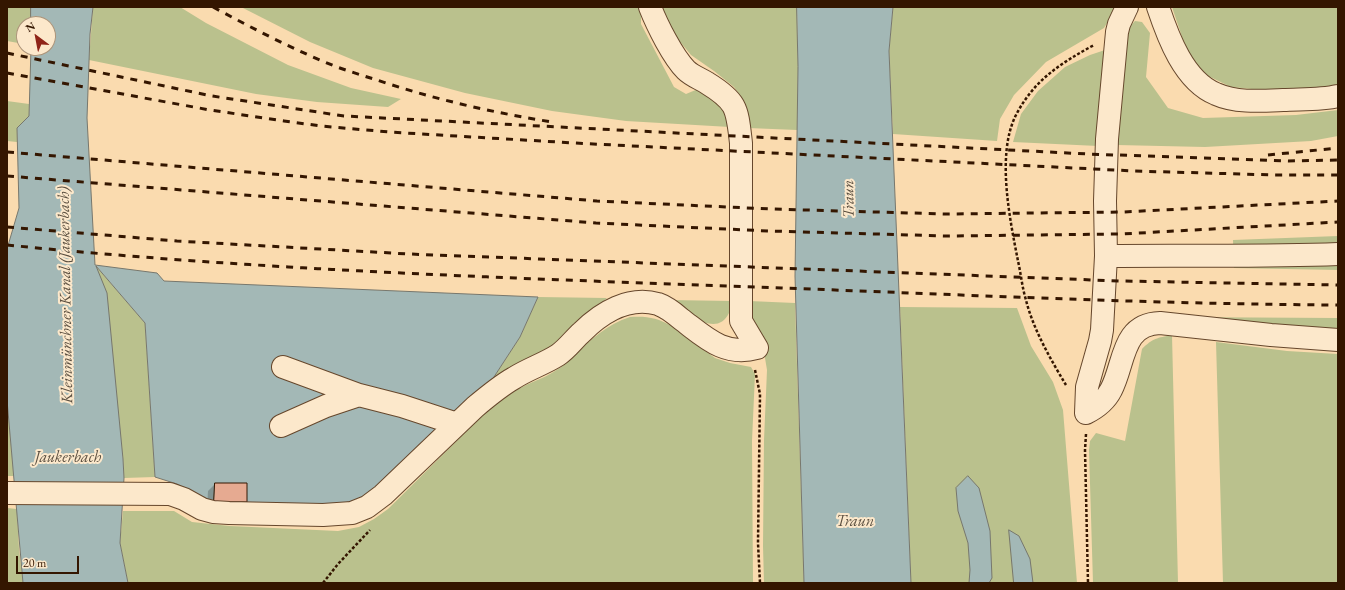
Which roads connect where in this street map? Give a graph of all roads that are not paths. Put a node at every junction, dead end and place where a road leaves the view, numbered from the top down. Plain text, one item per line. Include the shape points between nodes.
1 (650, 7) edge
2 (1127, 7) edge
3 (1158, 7) edge
4 (1338, 96) edge
5 (1338, 254) edge
6 (1106, 256) junction
7 (1338, 340) edge
8 (283, 367) dead end
9 (359, 395) junction
10 (457, 424) junction
11 (281, 426) dead end
12 (7, 493) edge

1 - 10 lane via 676,59 688,72 718,90 733,103 738,115 741,143 741,321 757,348 730,350 712,342 670,309 645,302 625,304 599,317 560,354 503,385
2 - 6 lane via 1117,32 1106,139
3 - 4 lane via 1171,43 1181,61 1201,85 1215,94 1232,99 1262,101
5 - 6 lane
6 - 7 lane via 1102,330 1087,387 1086,409 1103,400 1111,391 1132,336 1146,324 1160,323
8 - 9 lane
9 - 10 lane
9 - 11 lane
10 - 12 lane via 383,494 367,507 352,513 223,513 202,509 170,494

